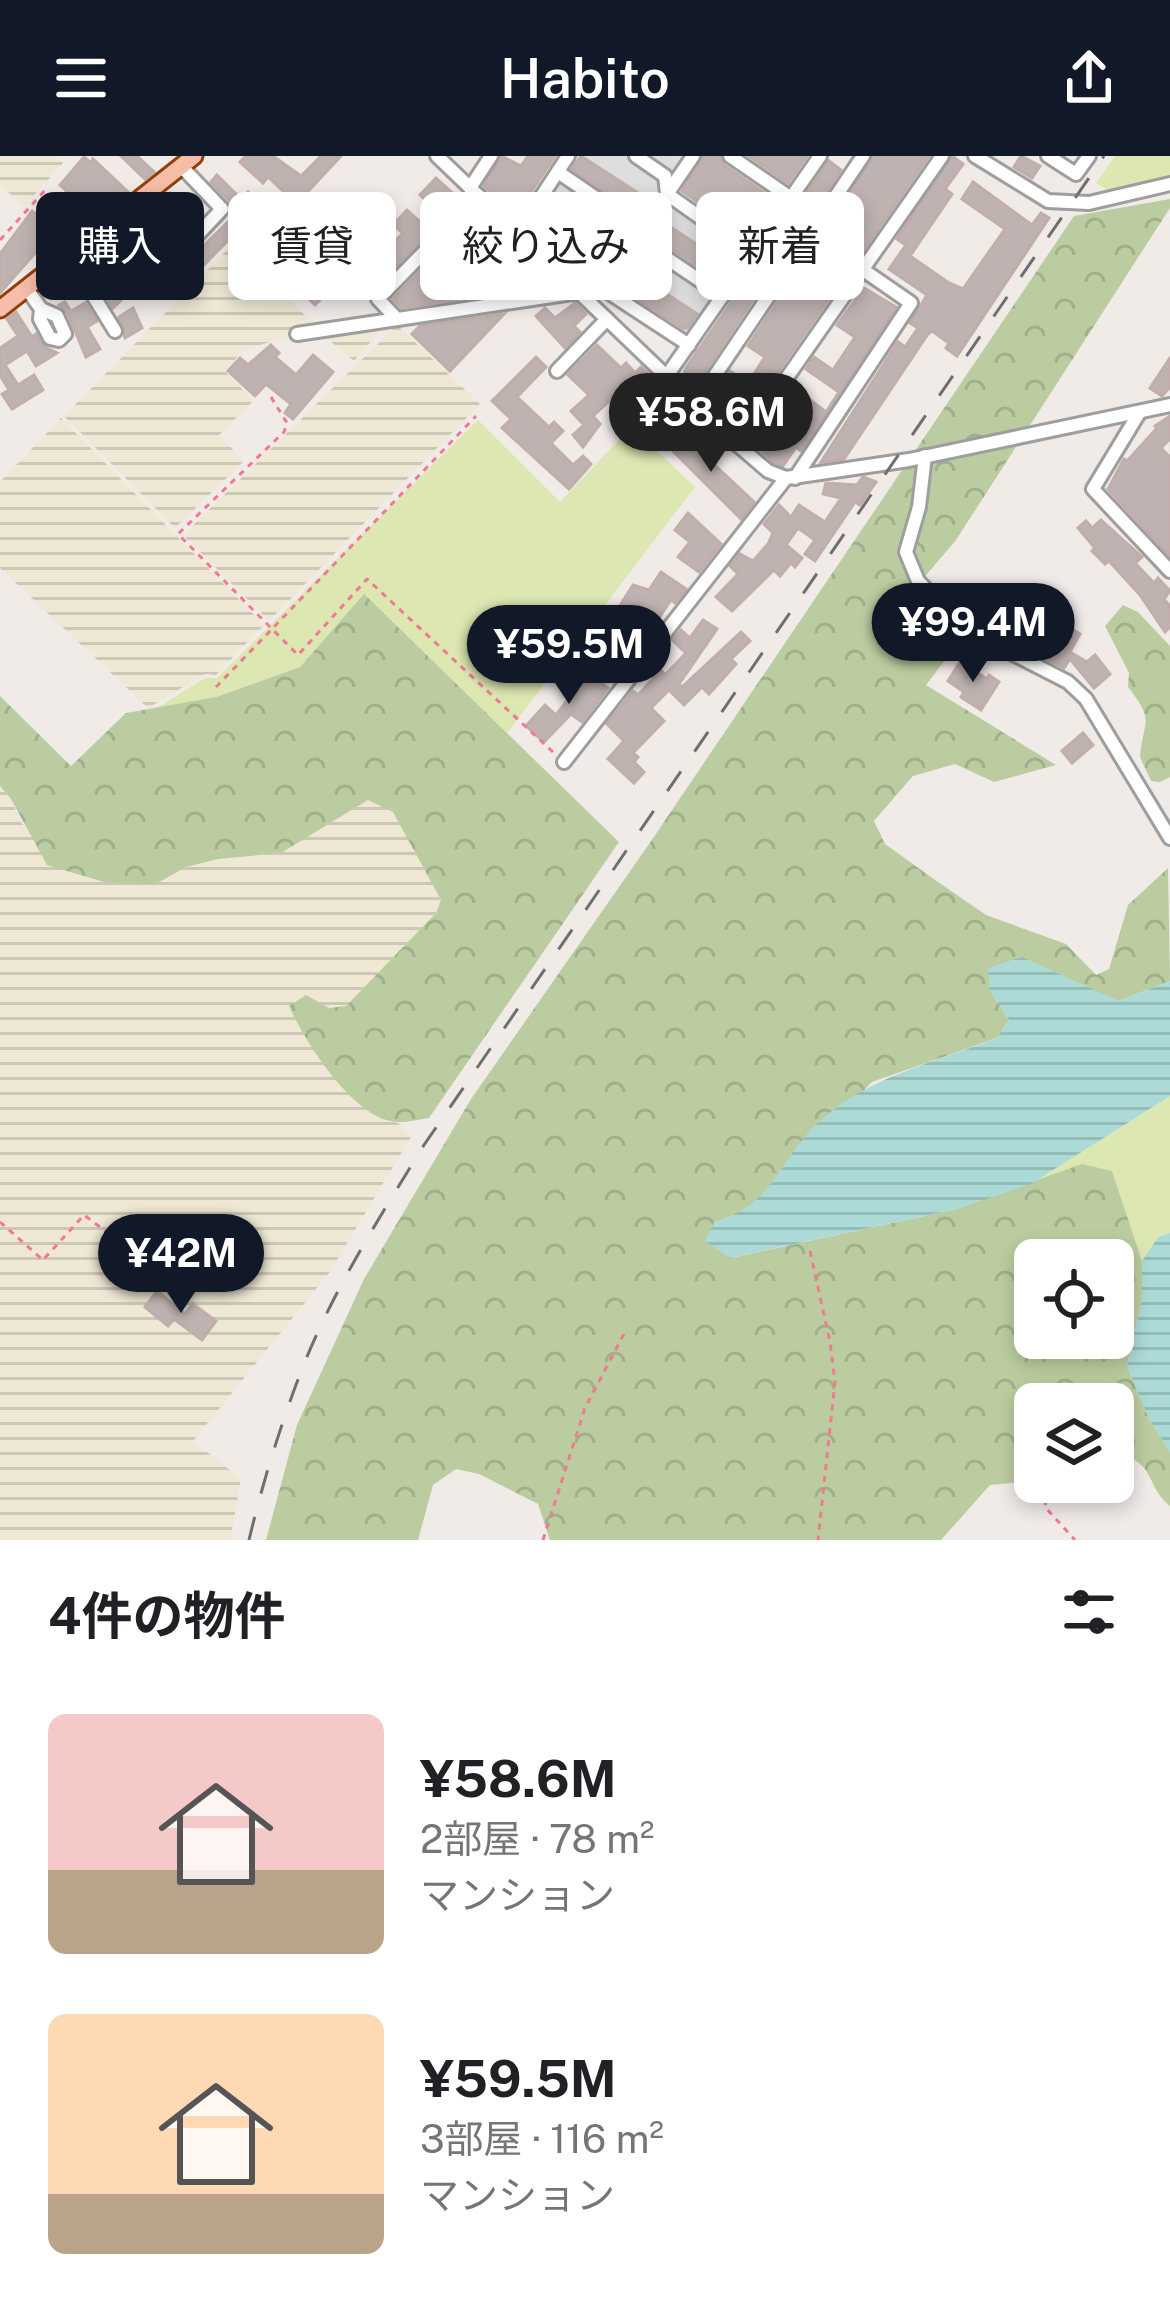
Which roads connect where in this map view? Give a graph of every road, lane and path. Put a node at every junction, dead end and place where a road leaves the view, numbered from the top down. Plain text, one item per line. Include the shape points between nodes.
1 (491, 156) edge
2 (568, 156) edge
3 (636, 156) edge
4 (693, 156) edge
5 (730, 156) edge
6 (820, 156) edge
7 (863, 156) edge
8 (942, 156) edge
9 (975, 156) edge
10 (1006, 156) edge
11 (1048, 156) edge
12 (1089, 156) edge
13 (440, 157) edge
14 (188, 161) edge
15 (997, 170) junction
16 (558, 172) junction
17 (1170, 184) edge
18 (48, 187) dead end
19 (149, 192) edge
20 (475, 192) joint
21 (545, 192) edge
22 (667, 192) edge
23 (668, 192) edge
24 (781, 192) edge
25 (794, 192) edge
26 (839, 192) edge
27 (204, 227) edge
28 (0, 240) edge
29 (420, 252) edge
30 (864, 265) edge
31 (864, 271) edge
32 (696, 278) edge
33 (36, 282) edge
34 (27, 289) junction
35 (96, 300) edge
36 (527, 300) edge
37 (587, 300) edge
38 (620, 300) edge
39 (720, 300) edge
40 (766, 300) edge
41 (840, 300) edge
42 (0, 309) edge
43 (41, 309) dead end
44 (607, 319) junction
45 (397, 320) junction
46 (115, 331) dead end
47 (297, 334) dead end
48 (689, 345) junction
49 (557, 371) dead end
50 (666, 377) junction
51 (271, 397) dead end
52 (695, 405) junction
53 (1170, 405) edge
54 (1138, 413) junction
55 (476, 416) dead end
56 (739, 446) junction
57 (925, 456) junction
58 (790, 478) junction
59 (1170, 571) edge
60 (272, 628) junction
61 (216, 687) dead end
62 (564, 762) joint
63 (1170, 838) edge
64 (0, 1222) edge
65 (810, 1250) dead end
66 (181, 1288) dead end
67 (626, 1330) dead end
68 (1045, 1503) edge
69 (543, 1540) edge
70 (818, 1540) edge
71 (1075, 1540) edge

1 - 20 street
2 - 16 street
3 - 22 street via 665,176
4 - 23 street
5 - 24 street
6 - 25 street
7 - 26 street
8 - 30 street
9 - 15 street
10 - 15 street
11 - 12 street via 1076,175
13 - 20 street
14 - 19 main road
14 - 27 street via 222,208
15 - 17 street via 1048,201 1071,204
16 - 21 street
16 - 32 street
18 - 28 path
29 - 45 street via 378,298
31 - 58 street via 911,303
33 - 34 main road
34 - 42 main road
34 - 43 street
35 - 46 street
36 - 45 street
37 - 44 street
38 - 48 street
39 - 48 street
40 - 52 street
41 - 56 street
44 - 49 street
44 - 50 street
45 - 47 street
48 - 50 street
50 - 52 street
51 - 60 path via 284,431 178,535
52 - 56 street
53 - 54 street
54 - 57 street
54 - 59 street via 1093,489
55 - 60 path
56 - 58 street
57 - 58 street
57 - 63 street via 906,552 918,581 963,628 1086,699
58 - 62 street
60 - 61 path
60 - 62 path via 298,655 367,579
64 - 66 path via 44,1261 84,1214
65 - 70 path via 835,1382
67 - 69 path via 585,1408
68 - 71 path

